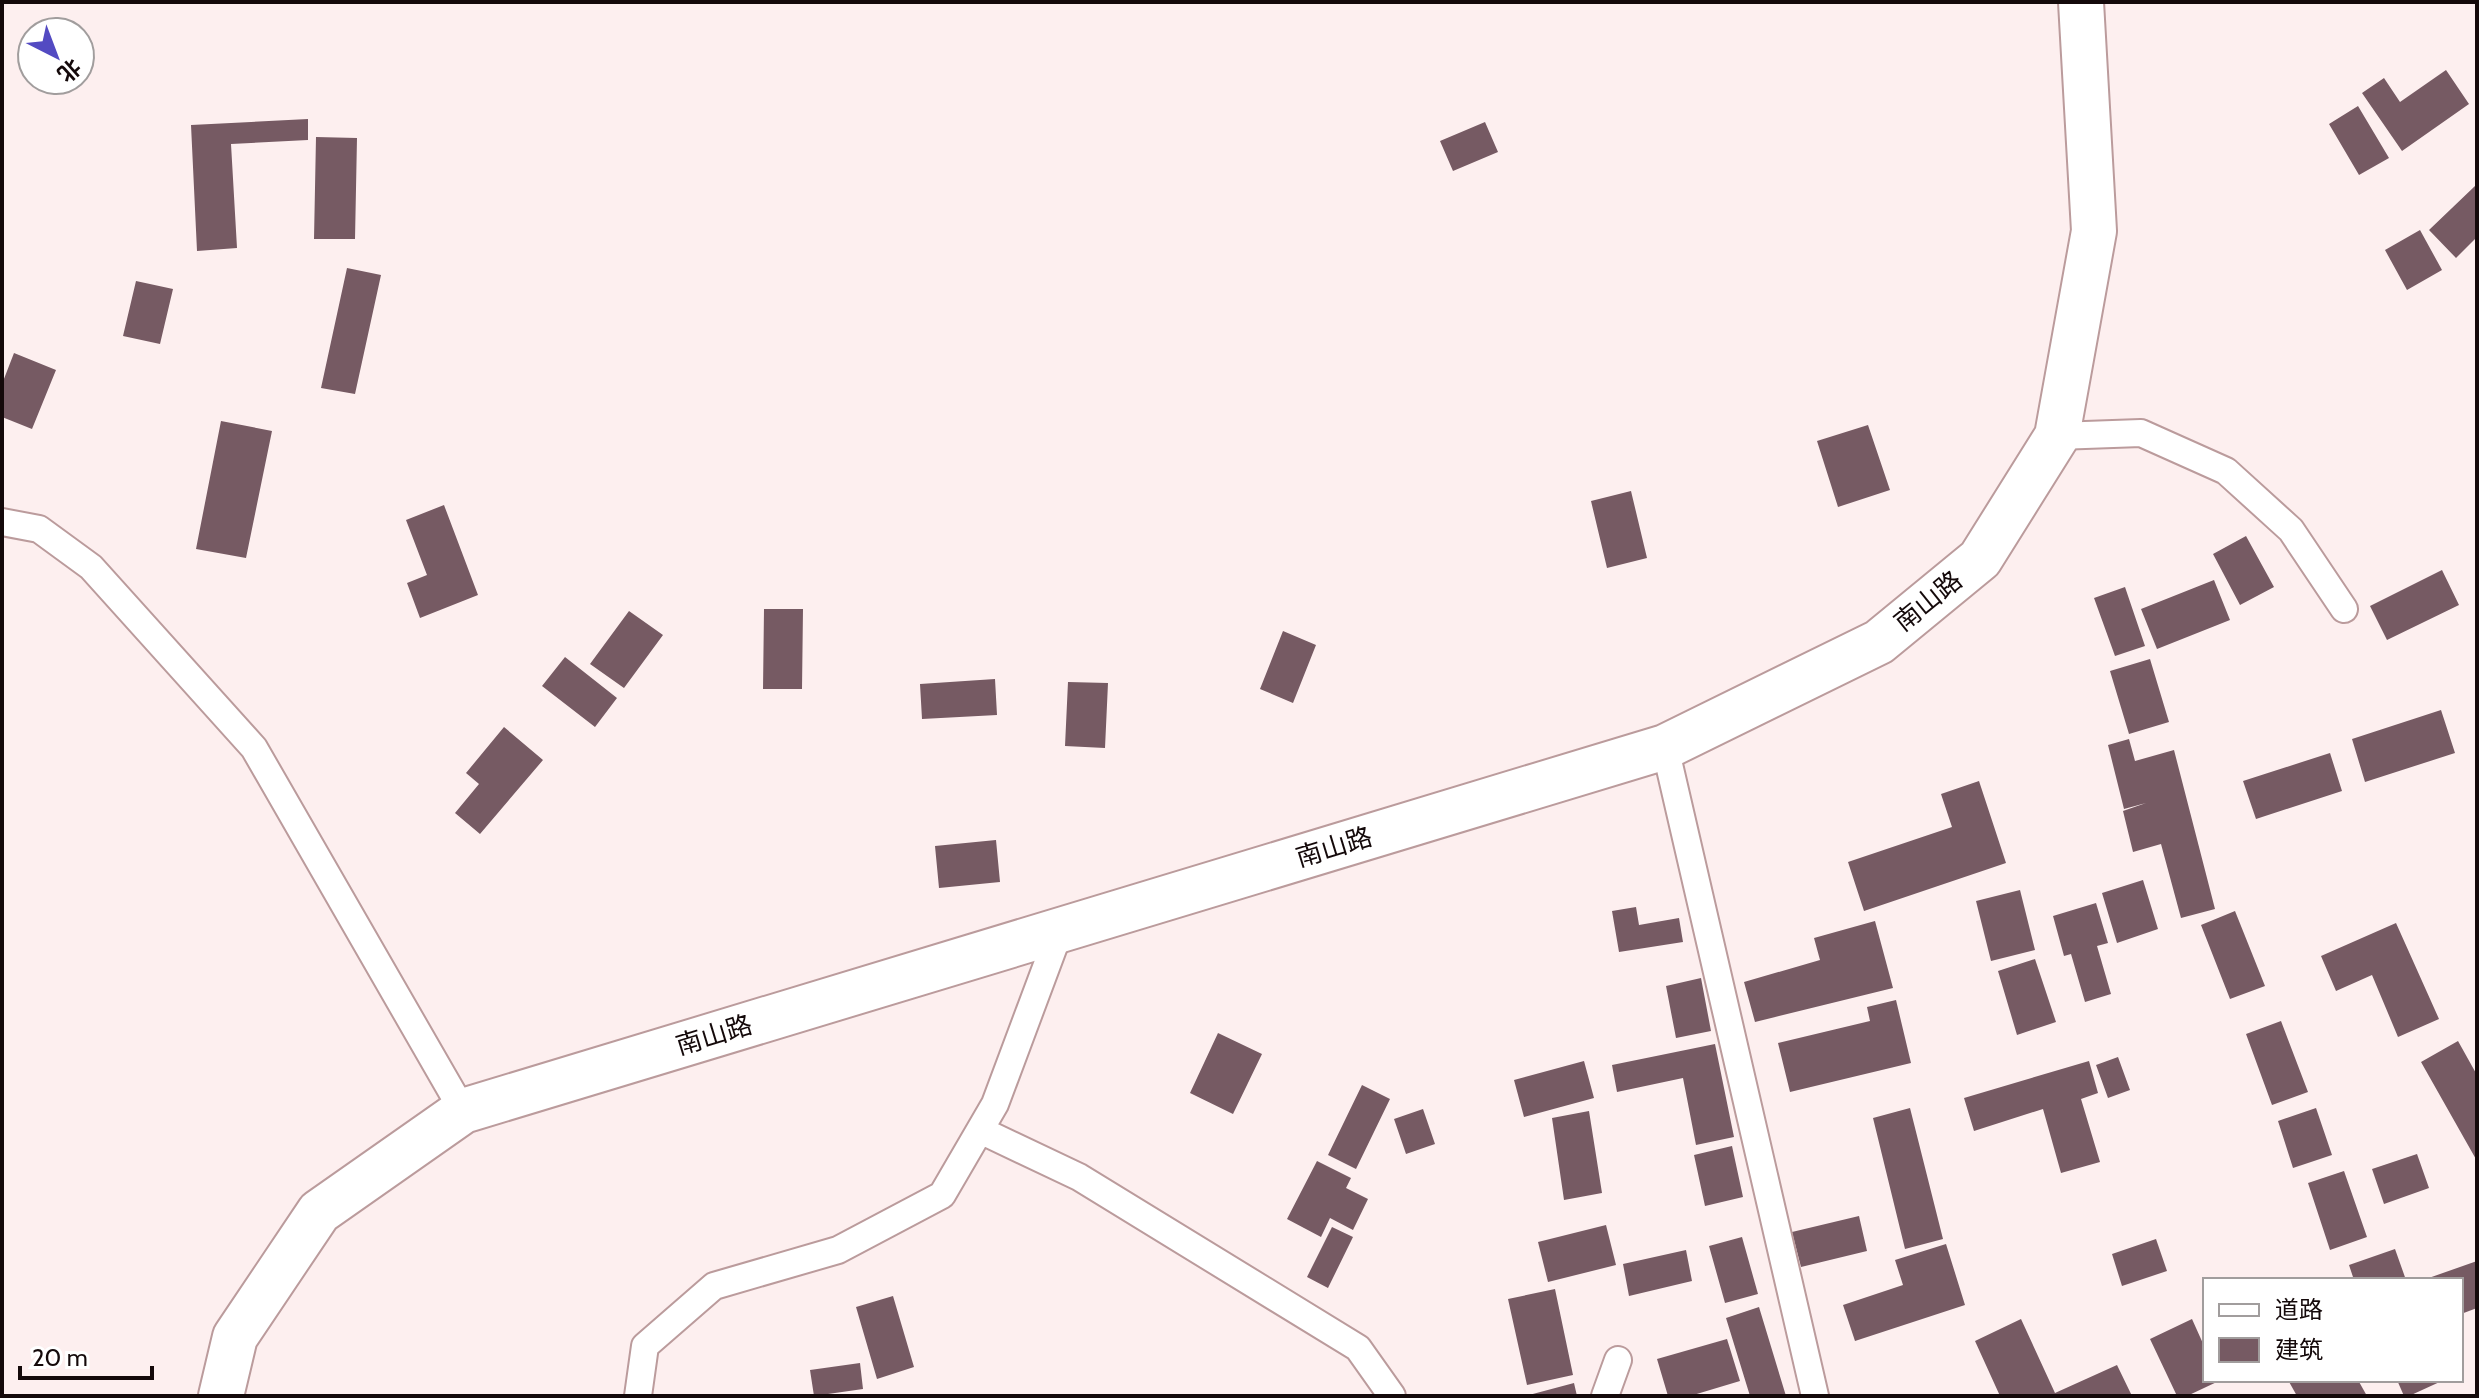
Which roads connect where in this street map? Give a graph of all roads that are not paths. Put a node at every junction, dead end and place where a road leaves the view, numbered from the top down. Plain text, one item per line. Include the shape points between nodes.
1 (2081, 2) edge
2 (2057, 436) junction
3 (2, 522) edge
4 (2344, 609) dead end
5 (1665, 747) junction
6 (1060, 930) junction
7 (463, 1111) junction
8 (980, 1130) junction
9 (1618, 1360) dead end
10 (221, 1396) edge
11 (638, 1396) edge
12 (1392, 1396) edge
13 (1605, 1396) edge
14 (1815, 1396) edge

1 - 2 street, 南山路 via 2094,231
2 - 4 lane via 2141,433 2226,471 2291,530
2 - 5 street, 南山路 via 1980,559 1879,642
3 - 7 lane via 39,529 91,567 254,748
5 - 6 street, 南山路
5 - 14 lane
6 - 7 street, 南山路
6 - 8 lane via 995,1104
7 - 10 street, 南山路 via 319,1212 235,1337
8 - 11 lane via 942,1195 838,1250 714,1286 645,1346
8 - 12 lane via 1079,1177 1358,1348
9 - 13 lane

